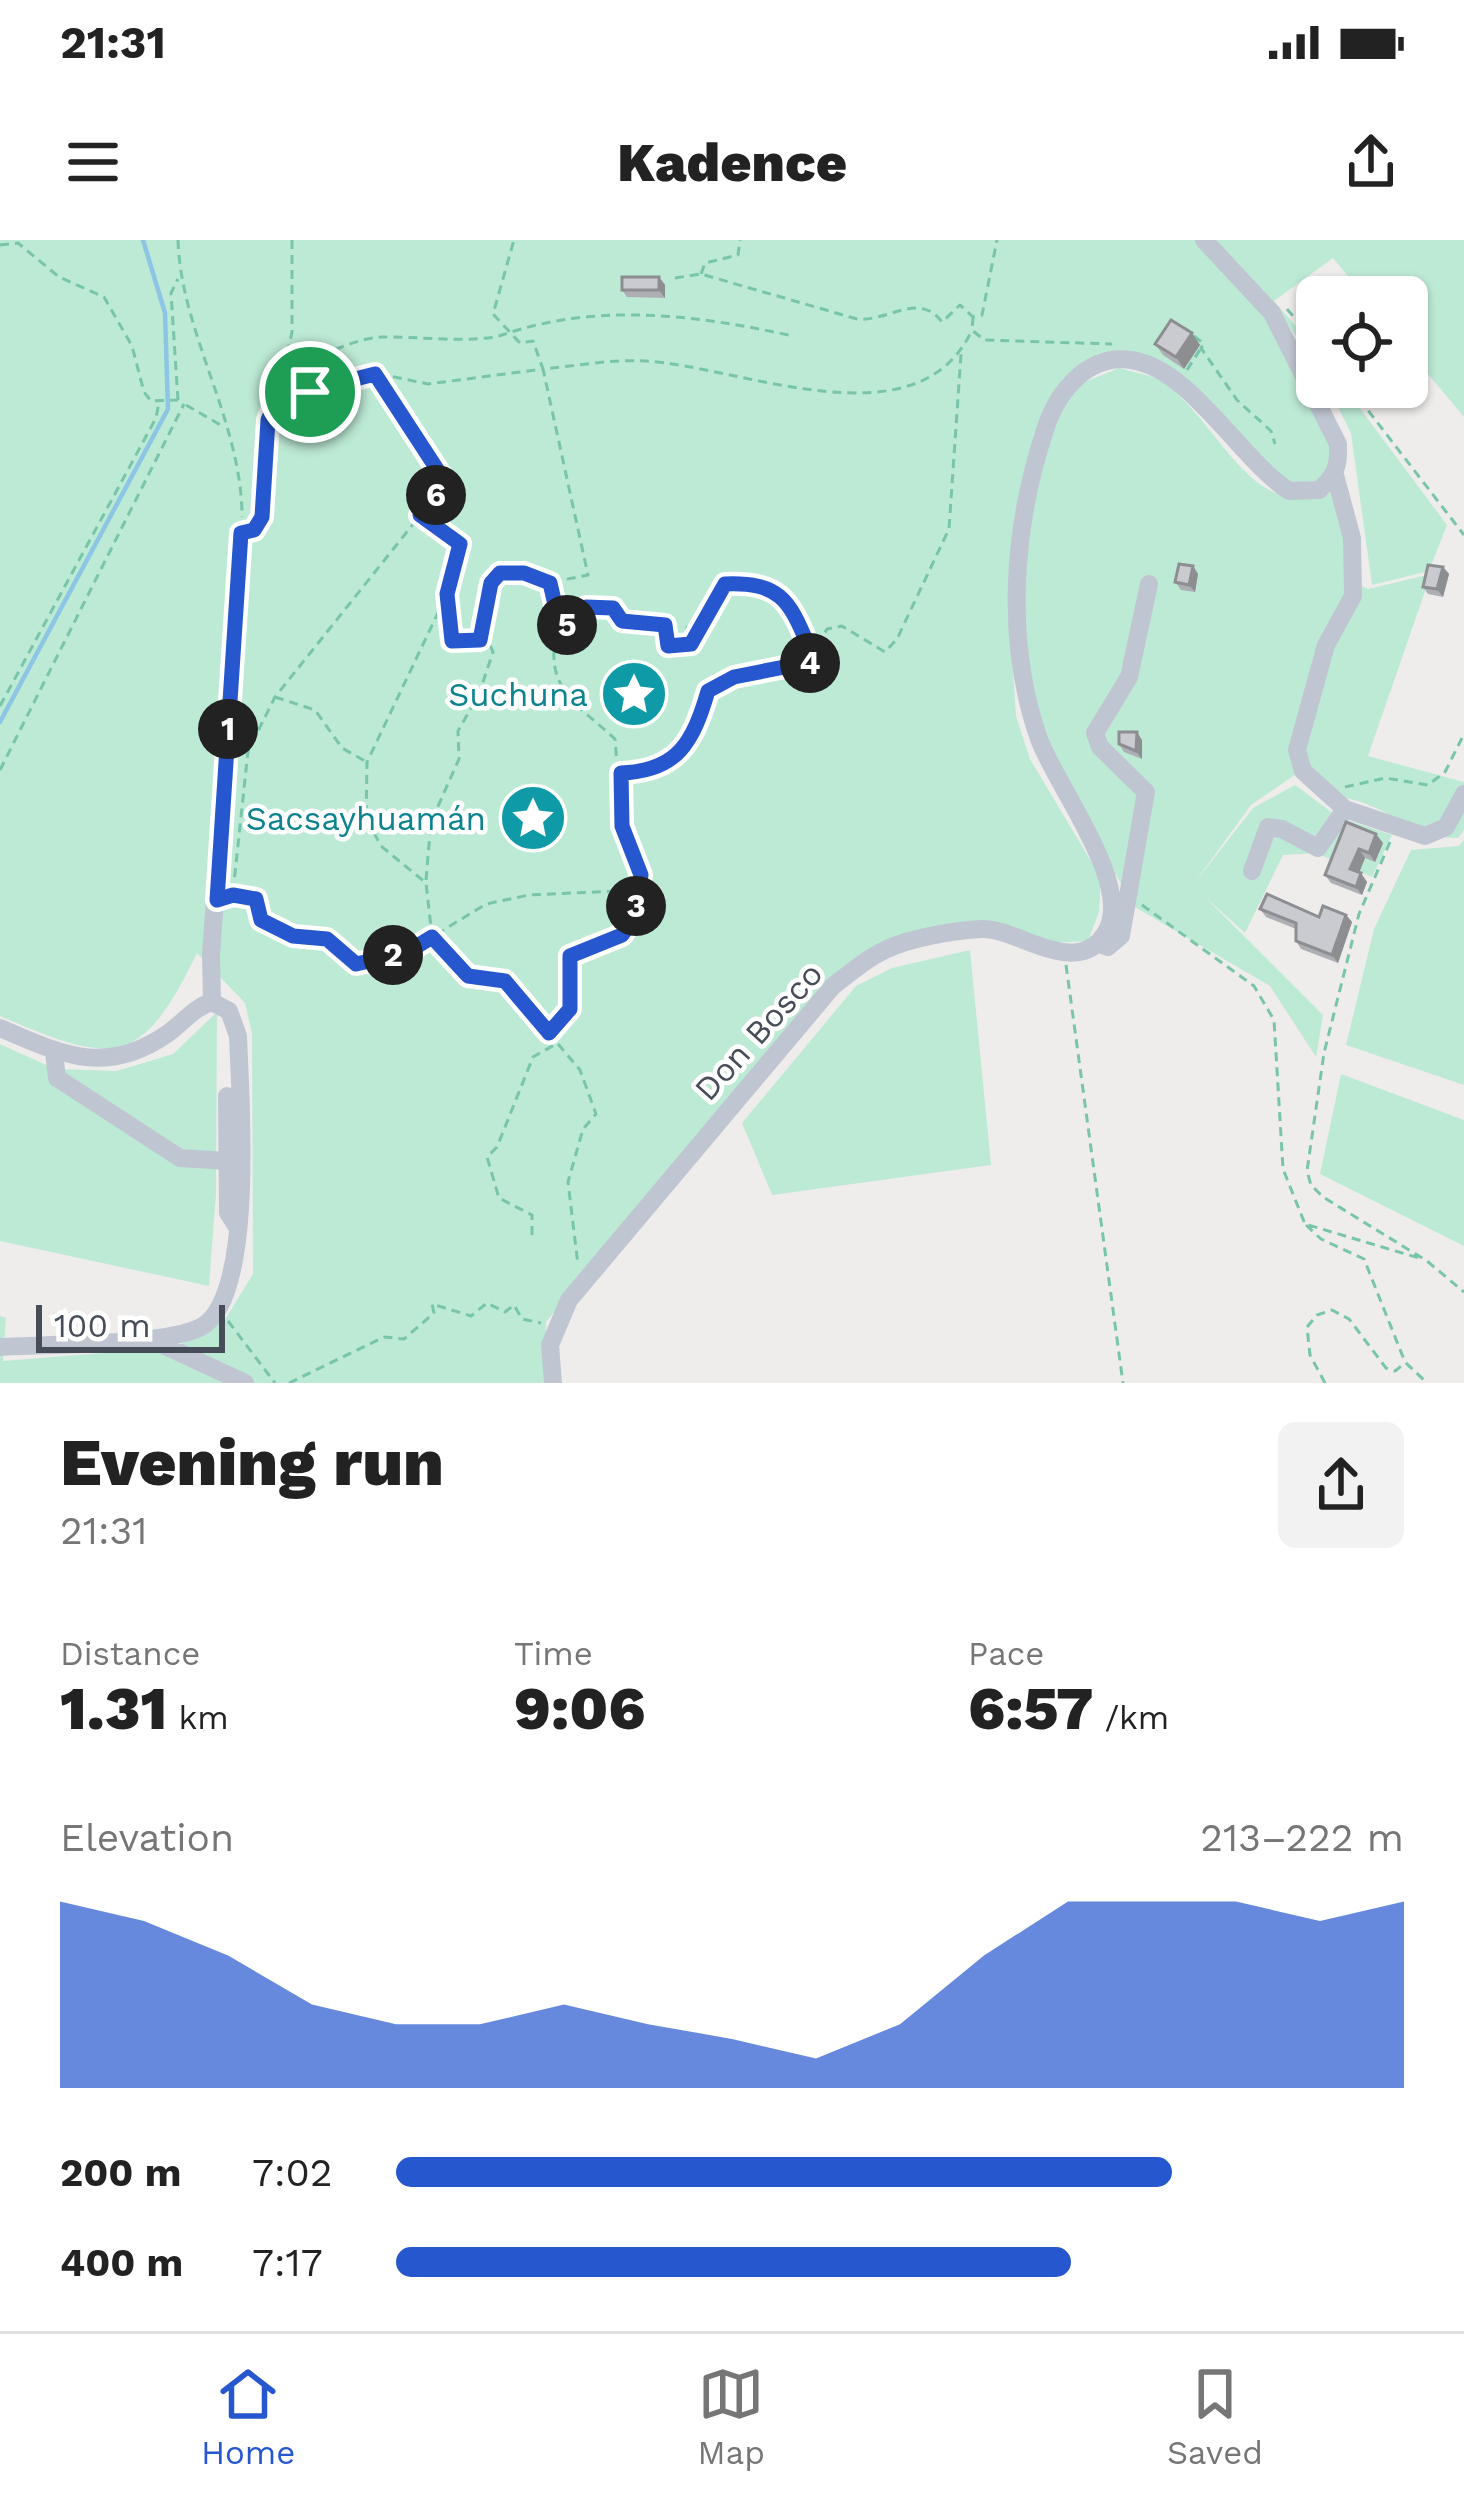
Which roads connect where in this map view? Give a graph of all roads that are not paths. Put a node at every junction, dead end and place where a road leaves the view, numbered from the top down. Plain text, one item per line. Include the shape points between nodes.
1 (1204, 240) edge
2 (1335, 476) junction
3 (241, 533) road end
4 (1149, 584) dead end
5 (1464, 794) edge
6 (1345, 808) junction
7 (1252, 871) dead end
8 (1097, 943) junction
9 (212, 1002) junction
10 (233, 1019) junction
11 (0, 1028) edge
12 (55, 1053) junction
13 (228, 1161) junction
14 (237, 1227) junction
15 (146, 1337) junction
16 (0, 1348) edge
17 (245, 1383) edge
18 (553, 1383) edge

1 - 2 street via 1271,313 1338,444
2 - 6 street via 1352,538 1353,596 1326,645 1297,750 1303,771
2 - 8 street via 1319,490 1289,491 1178,373 1131,359 1106,362 1064,386 1031,472 1017,602 1026,693 1041,745 1108,878 1109,928
3 - 9 street via 225,898
4 - 8 street via 1129,677 1095,733 1146,792 1121,936 1108,947
5 - 6 street via 1446,827 1425,836
6 - 7 street via 1318,848 1268,827
8 - 18 street, Don Bosco via 1063,952 985,929 886,949 832,986 581,1285 555,1326
9 - 10 street
9 - 12 street via 145,1050 112,1060
10 - 13 street
10 - 14 street via 243,1213
11 - 12 street
12 - 13 street via 57,1078 180,1158
13 - 14 street via 228,1214
14 - 15 street via 220,1310 200,1328
15 - 16 street
15 - 17 street

